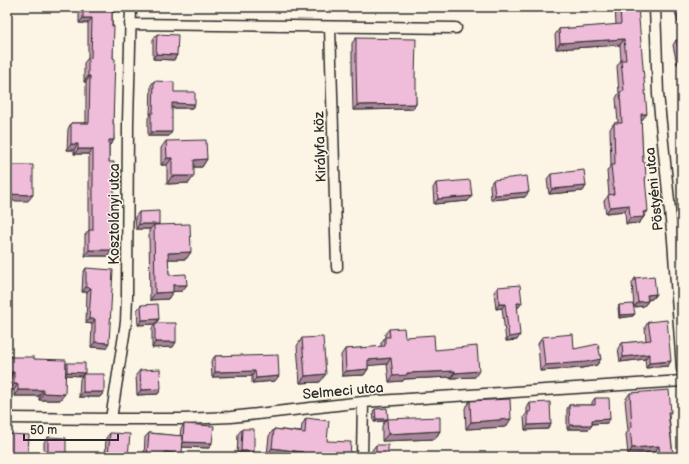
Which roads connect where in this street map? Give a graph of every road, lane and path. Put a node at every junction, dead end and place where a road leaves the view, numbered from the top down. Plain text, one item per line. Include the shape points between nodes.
1 (131, 7) edge
2 (655, 7) edge
3 (130, 24) junction
4 (330, 27) junction
5 (456, 28) dead end
6 (677, 239) edge
7 (337, 267) dead end
8 (682, 369) edge
9 (682, 381) edge
10 (363, 402) junction
11 (7, 418) edge
12 (111, 420) junction
13 (362, 457) edge

1 - 3 street, Kosztolányi utca
2 - 6 street, Pöstyéni utca via 658,94
3 - 4 street
3 - 12 street, Kosztolányi utca via 126,322
4 - 5 street
4 - 7 street, Királyfa köz
6 - 8 street, Pöstyéni utca
9 - 10 street, Selmeci utca
10 - 12 street, Selmeci utca via 231,417
10 - 13 street
11 - 12 street, Selmeci utca

